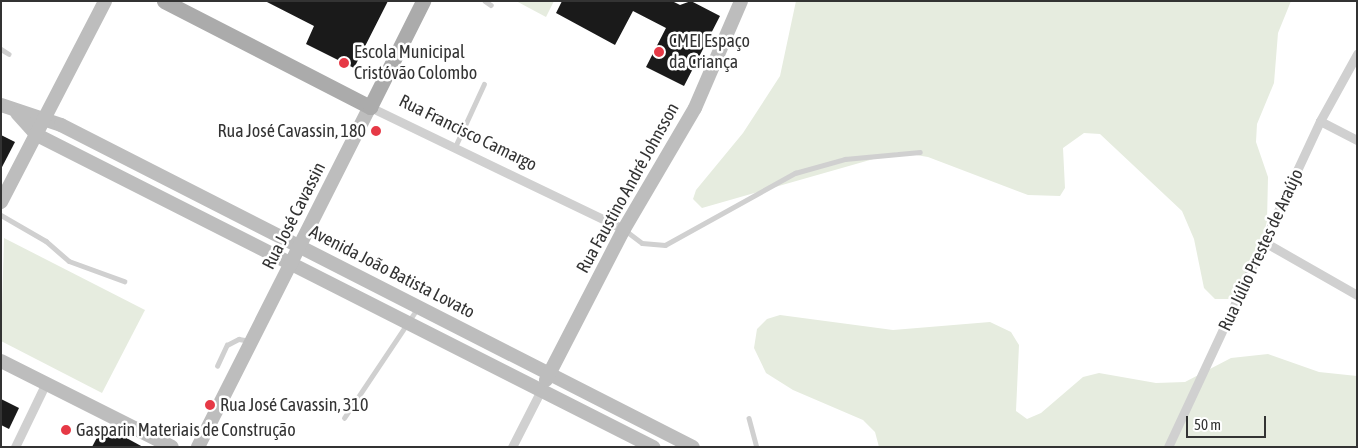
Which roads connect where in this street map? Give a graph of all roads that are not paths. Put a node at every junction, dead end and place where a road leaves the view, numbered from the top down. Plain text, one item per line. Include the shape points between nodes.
1 (105, 1) edge
2 (164, 1) edge
3 (423, 1) edge
4 (485, 1) edge
5 (741, 1) edge
6 (491, 5) dead end
7 (1, 49) edge
8 (9, 54) dead end
9 (1357, 54) edge
10 (484, 84) dead end
11 (1, 105) edge
12 (370, 106) junction
13 (17, 113) junction
14 (46, 119) junction
15 (1320, 121) junction
16 (37, 135) junction
17 (1357, 140) edge
18 (454, 147) junction
19 (920, 152) dead end
20 (1, 202) edge
21 (1, 215) edge
22 (624, 229) junction
23 (1266, 244) junction
24 (299, 247) junction
25 (291, 263) junction
26 (349, 272) junction
27 (124, 281) dead end
28 (342, 289) junction
29 (1357, 295) edge
30 (418, 306) junction
31 (409, 323) junction
32 (251, 341) junction
33 (1, 361) edge
34 (217, 366) dead end
35 (549, 374) junction
36 (46, 383) junction
37 (541, 390) junction
38 (344, 418) dead end
39 (749, 418) dead end
40 (15, 447) edge
41 (172, 447) edge
42 (198, 447) edge
43 (512, 447) edge
44 (653, 447) edge
45 (693, 447) edge
46 (757, 447) edge
47 (1168, 447) edge

1 - 14 street
2 - 12 main road, Rua Francisco Camargo
3 - 12 main road, Rua José Cavassin
4 - 6 lane
5 - 22 street, Rua Faustino André Johnsson via 695,108
7 - 8 lane
9 - 15 street, Rua Júlio Prestes de Araújo
10 - 18 lane
11 - 13 street, Avenida João Batista Lovato
12 - 18 street, Rua Francisco Camargo
12 - 24 street, Rua José Cavassin
13 - 14 street, Avenida João Batista Lovato
13 - 16 street, Avenida João Batista Lovato
14 - 16 street
14 - 24 street, Avenida João Batista Lovato
15 - 17 street
15 - 23 street, Rua Júlio Prestes de Araújo
16 - 20 street
16 - 25 street, Avenida João Batista Lovato
18 - 22 street, Rua Francisco Camargo
19 - 22 lane via 845,159 795,173 665,245 642,243
21 - 27 lane via 46,241 69,261
22 - 35 street, Rua Faustino André Johnsson
23 - 29 street
23 - 47 street, Rua Júlio Prestes de Araújo
24 - 25 street, Rua José Cavassin
24 - 26 street, Avenida João Batista Lovato
25 - 28 street, Avenida João Batista Lovato
25 - 32 street, Rua José Cavassin
26 - 28 street
26 - 30 street, Avenida João Batista Lovato
28 - 31 street, Avenida João Batista Lovato
30 - 31 lane
30 - 35 street, Avenida João Batista Lovato
31 - 37 street, Avenida João Batista Lovato
31 - 38 lane
32 - 34 lane via 239,339 227,345
32 - 42 street, Rua José Cavassin
33 - 36 street
35 - 37 street, Rua Faustino André Johnsson
35 - 45 street, Avenida João Batista Lovato
36 - 40 street
36 - 41 street
37 - 43 street
37 - 44 street, Avenida João Batista Lovato
39 - 46 lane

